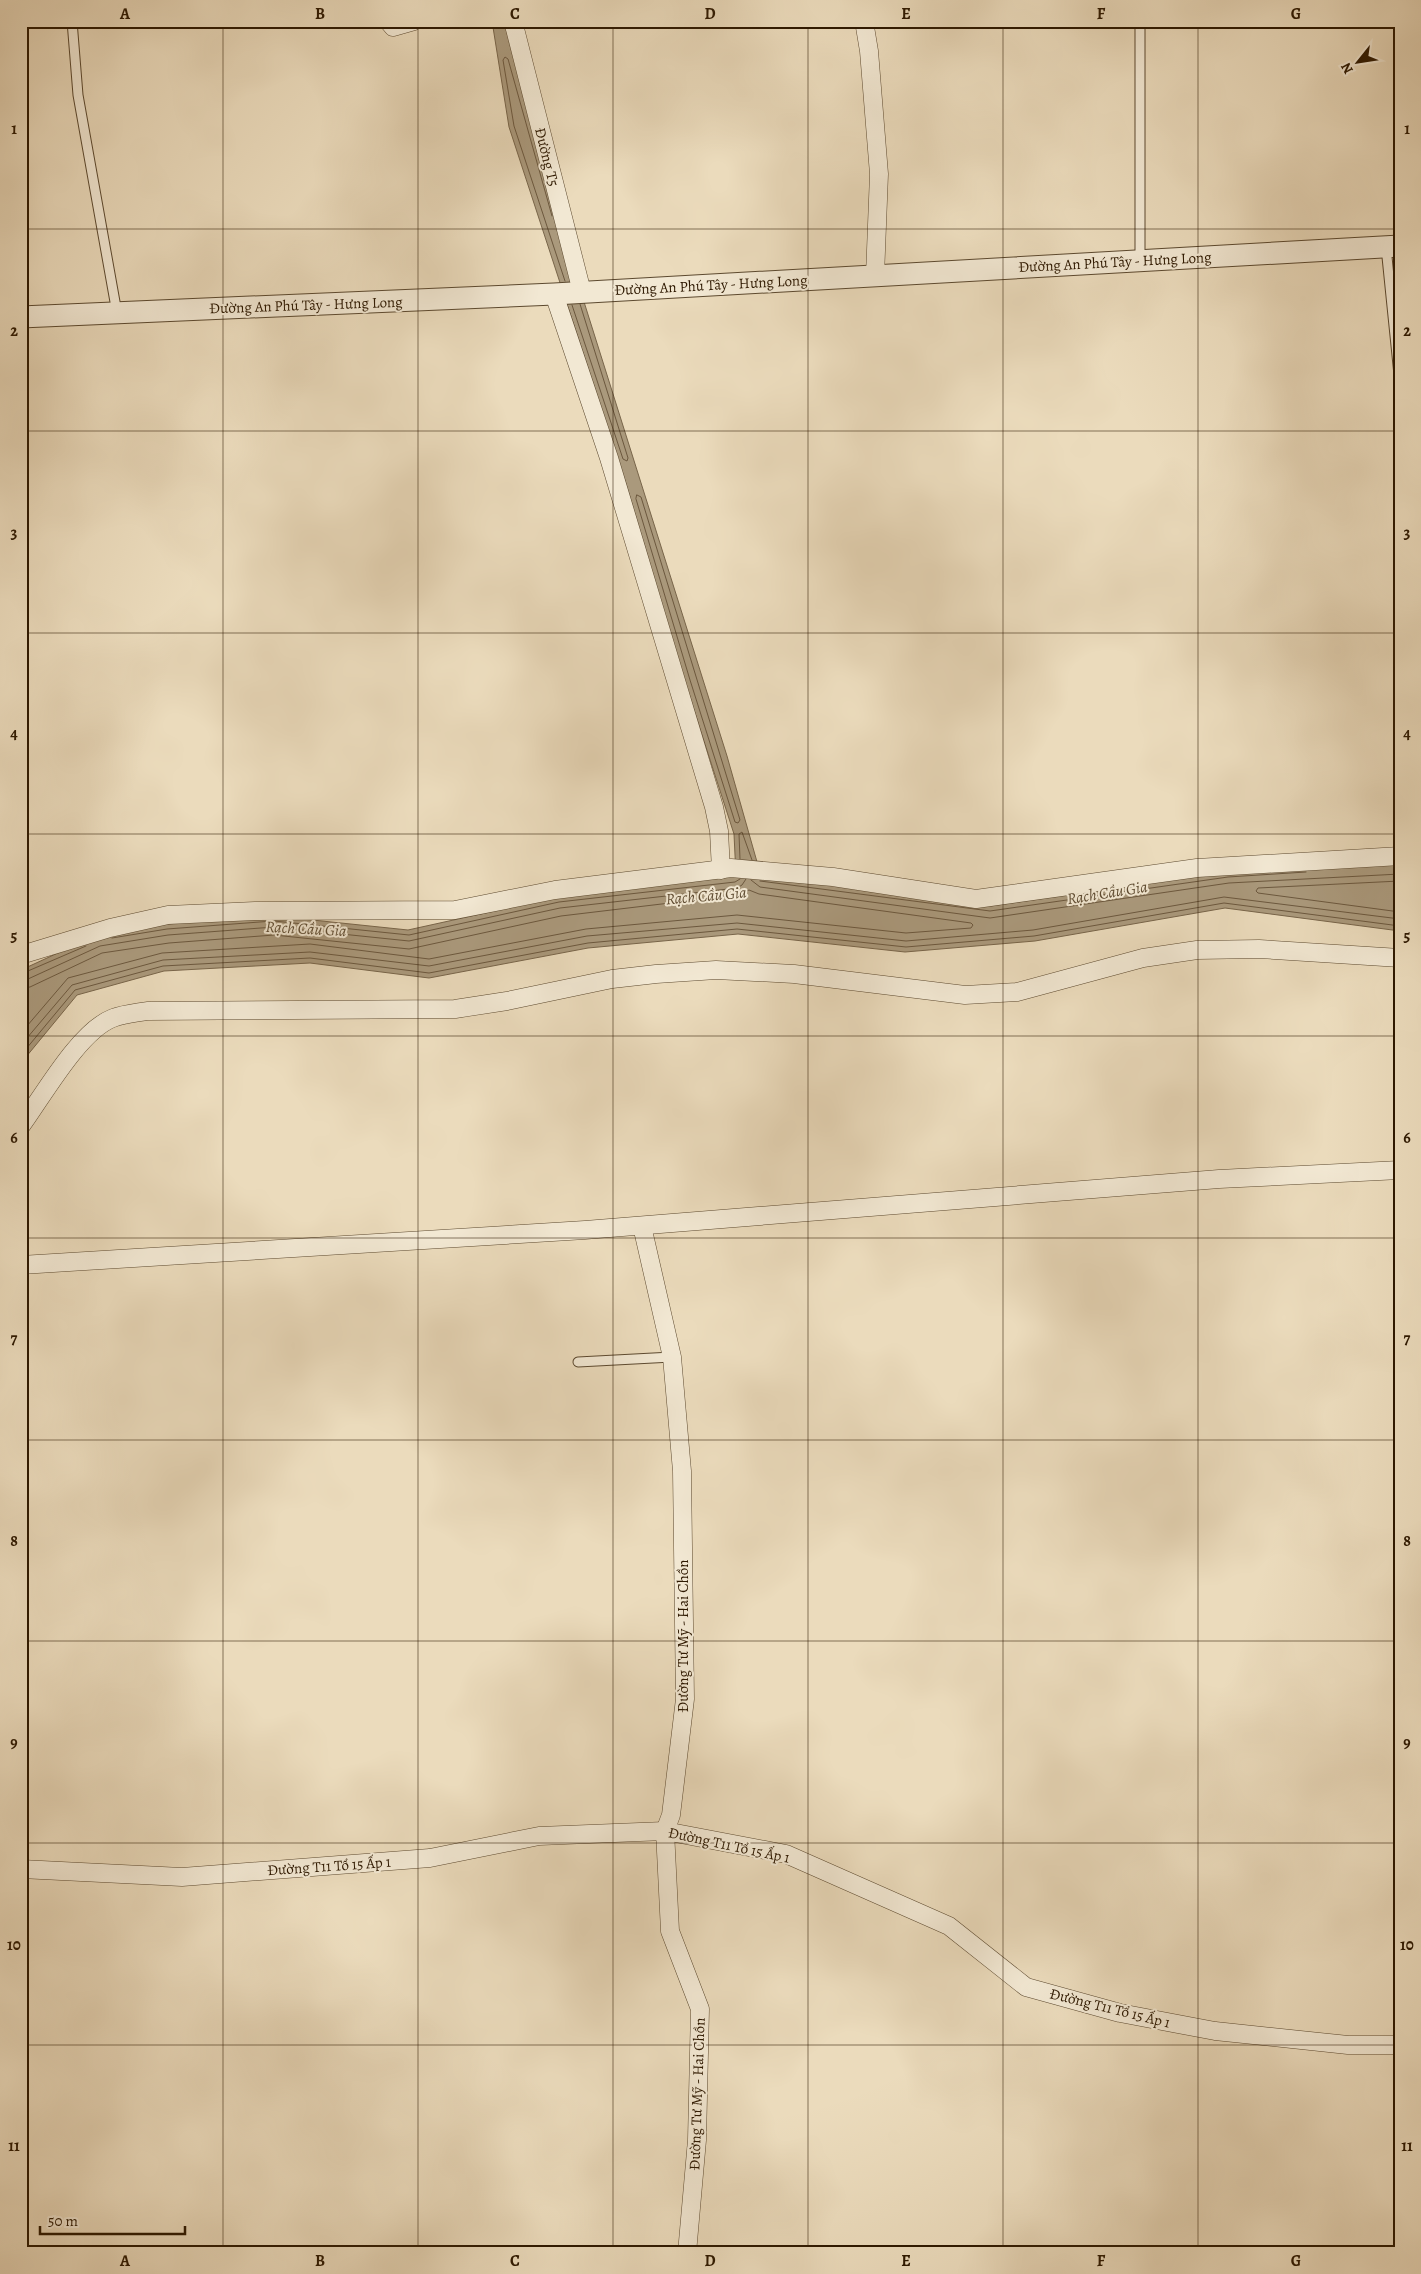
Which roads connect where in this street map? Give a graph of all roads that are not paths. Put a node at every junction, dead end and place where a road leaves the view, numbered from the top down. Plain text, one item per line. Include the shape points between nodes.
1 (72, 21) edge
2 (388, 21) edge
3 (414, 21) edge
4 (513, 21) edge
5 (864, 21) edge
6 (1140, 21) edge
7 (1393, 246) edge
8 (1140, 260) junction
9 (875, 276) junction
10 (582, 292) junction
11 (556, 294) junction
12 (117, 313) junction
13 (21, 316) edge
14 (1400, 385) edge
15 (1400, 856) edge
16 (726, 869) junction
17 (21, 955) edge
18 (1400, 958) edge
19 (21, 1126) edge
20 (1400, 1170) edge
21 (642, 1226) junction
22 (21, 1265) edge
23 (672, 1357) junction
24 (578, 1362) dead end
25 (665, 1831) junction
26 (21, 1869) edge
27 (1400, 2045) edge
28 (687, 2253) edge

1 - 12 lane via 78,95
2 - 3 street via 393,27
4 - 10 street, Đường T5
5 - 9 street via 879,174
6 - 8 lane
7 - 8 street, Đường An Phú Tây - Hưng Long
7 - 14 lane
8 - 9 street, Đường An Phú Tây - Hưng Long
9 - 10 street, Đường An Phú Tây - Hưng Long
10 - 11 street, Đường An Phú Tây - Hưng Long
11 - 12 street, Đường An Phú Tây - Hưng Long
11 - 16 street via 714,807
12 - 13 street, Đường An Phú Tây - Hưng Long
15 - 16 street via 1197,868 976,899 834,877
16 - 17 street via 555,890 455,910 255,910 168,915 110,928
18 - 19 street via 1259,949 1197,950 1144,958 1017,992 965,995 794,974 716,970 612,979 455,1009 148,1011 114,1017 84,1037
20 - 21 street via 1219,1179
21 - 22 street
21 - 23 street, Đường Tư Mỹ - Hai Chồn
23 - 24 lane
23 - 25 street, Đường Tư Mỹ - Hai Chồn via 682,1472 685,1699 671,1815
25 - 26 street, Đường T11 Tổ 15 Ấp 1 via 540,1836 430,1858 182,1877
25 - 27 street, Đường T11 Tổ 15 Ấp 1 via 786,1854 949,1926 1026,1987 1120,2013 1215,2032 1348,2045
25 - 28 street, Đường Tư Mỹ - Hai Chồn via 670,1932 700,2009 697,2140

